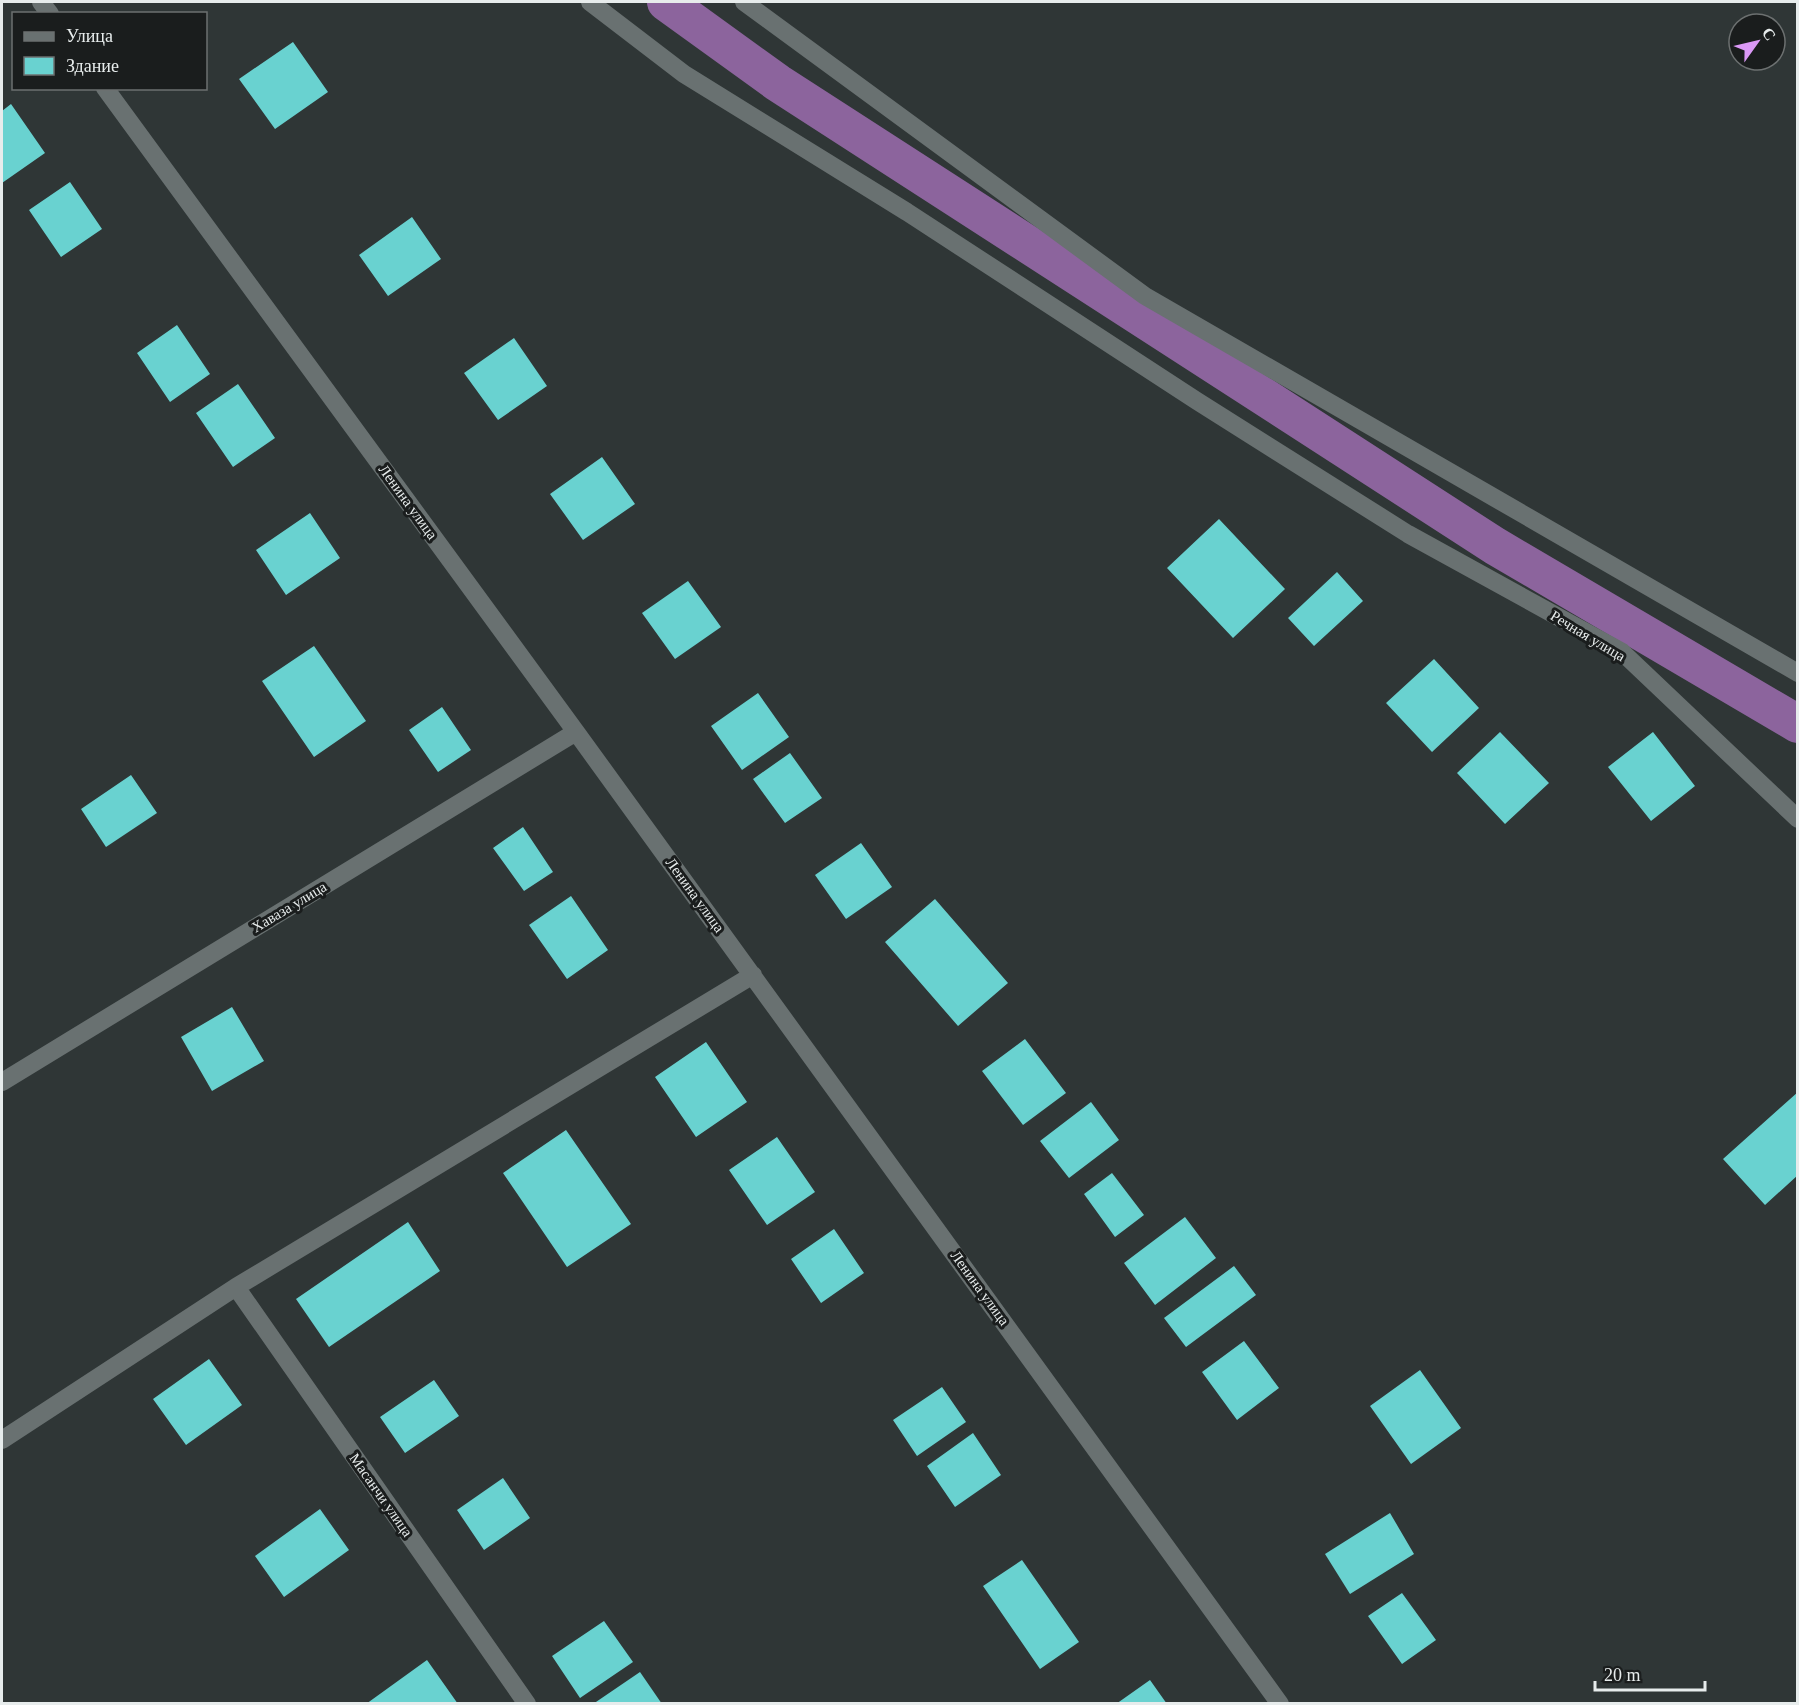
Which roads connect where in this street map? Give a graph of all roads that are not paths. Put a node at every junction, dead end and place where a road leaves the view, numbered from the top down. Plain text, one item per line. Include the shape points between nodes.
1 (590, 2) edge
2 (744, 2) edge
3 (106, 90) edge
4 (1797, 673) edge
5 (576, 732) junction
6 (1797, 819) edge
7 (753, 975) junction
8 (2, 1082) edge
9 (236, 1287) junction
10 (2, 1440) edge
11 (527, 1704) edge
12 (1280, 1704) edge

1 - 6 street, Речная улица via 684,74 907,212 1408,534 1622,652
2 - 4 street via 1144,296
3 - 5 street, Ленина улица
5 - 7 street, Ленина улица
5 - 8 street, Хаваза улица
7 - 9 street
7 - 12 street, Ленина улица
9 - 10 street
9 - 11 street, Масанчи улица

